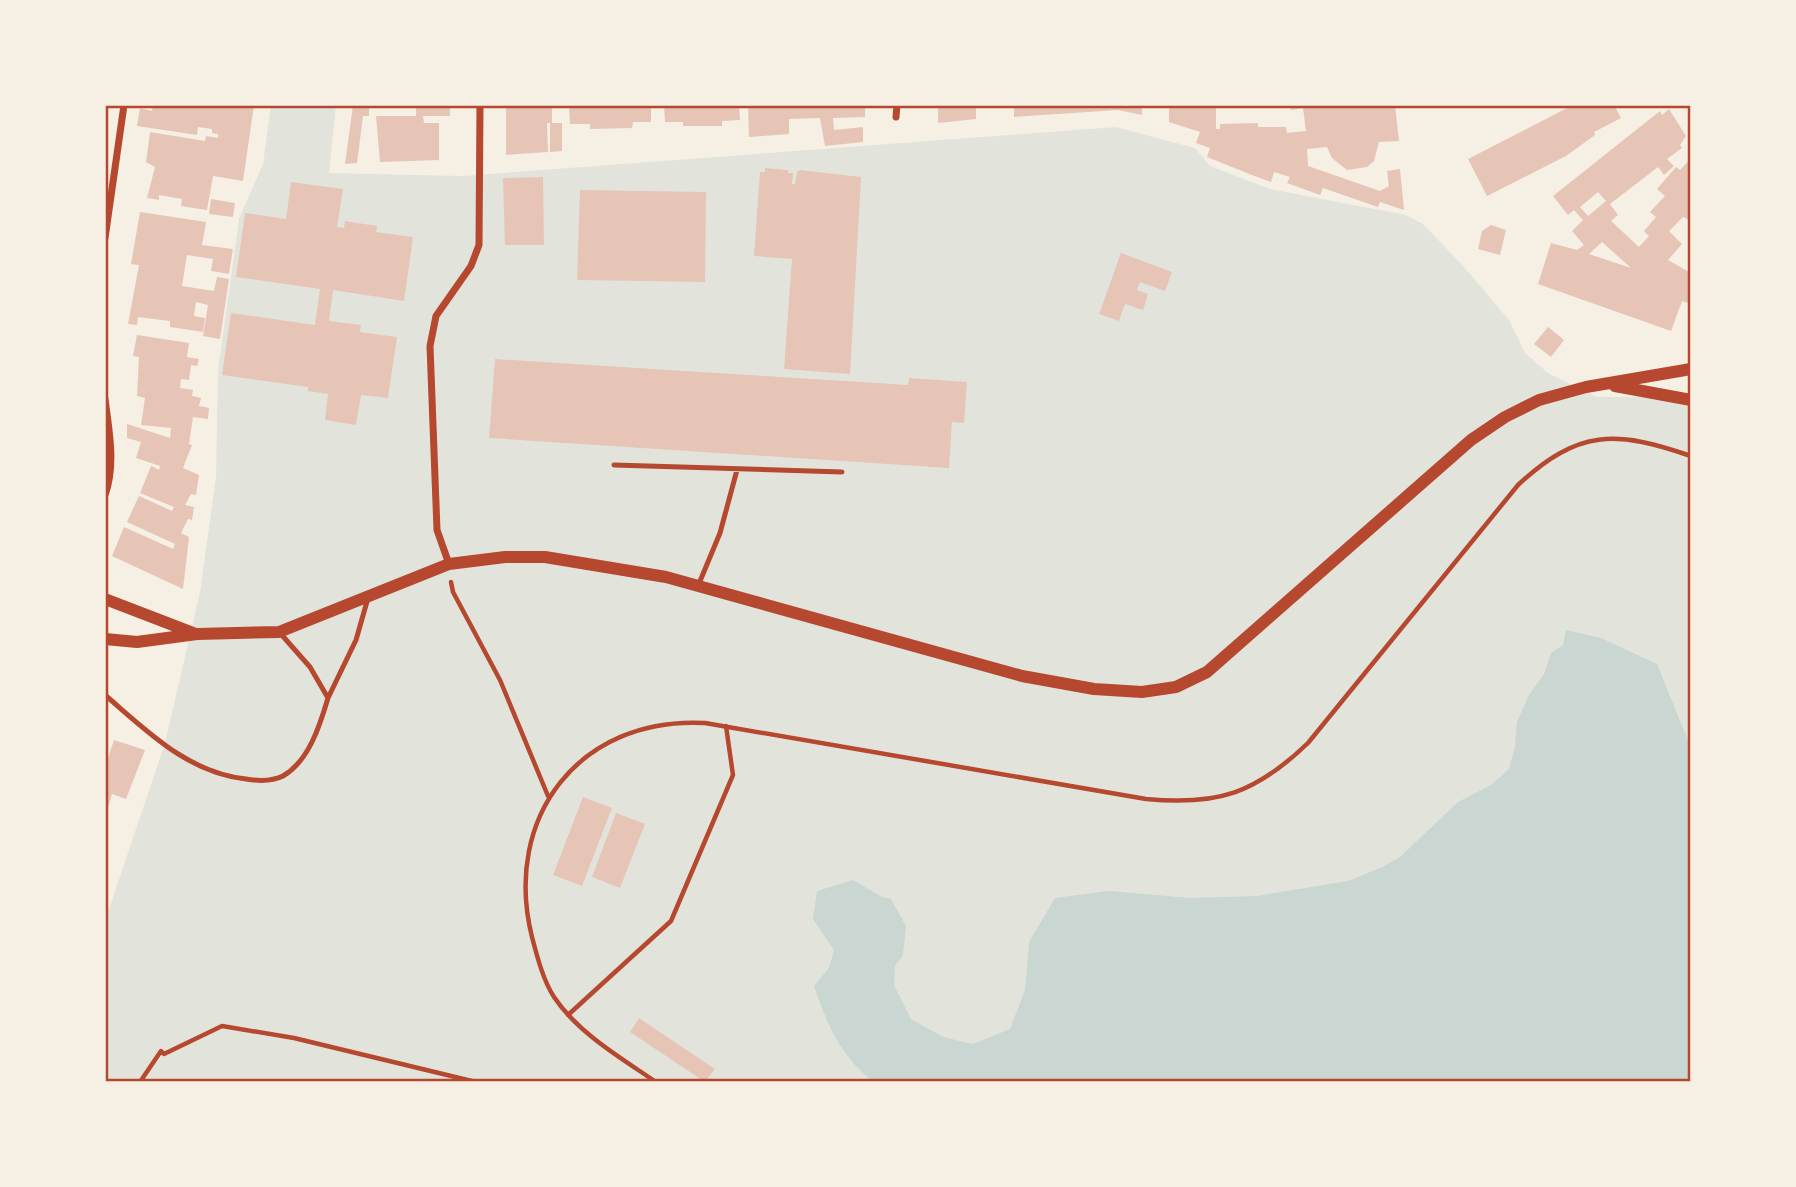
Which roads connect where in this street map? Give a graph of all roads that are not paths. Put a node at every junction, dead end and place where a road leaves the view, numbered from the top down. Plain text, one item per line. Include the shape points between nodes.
1 (124, 105) edge
2 (480, 105) edge
3 (897, 105) edge
4 (896, 117) dead end
5 (105, 238) edge
6 (1691, 369) edge
7 (1607, 385) junction
8 (105, 399) edge
9 (1691, 400) edge
10 (614, 465) dead end
11 (737, 470) junction
12 (842, 472) dead end
13 (105, 495) edge
14 (449, 564) junction
15 (698, 586) junction
16 (369, 595) junction
17 (105, 599) edge
18 (279, 632) junction
19 (197, 634) junction
20 (105, 639) edge
21 (105, 695) edge
22 (328, 698) junction

1 - 5 street
2 - 14 street via 479,245 471,266 436,316 430,346 437,530
3 - 4 street
6 - 7 street
7 - 9 street
7 - 15 street via 1539,400 1471,440 1207,672 1176,687 1142,692 1094,689 1022,676
8 - 13 street via 111,453
10 - 11 lane
11 - 12 lane
11 - 15 lane via 720,533
14 - 15 street via 545,557
14 - 16 street
16 - 18 street
16 - 22 lane via 356,640
17 - 19 street
18 - 19 street
18 - 22 lane via 310,667
19 - 20 street via 162,641
21 - 22 lane via 160,743 188,760 215,772 265,781 282,776 300,761

